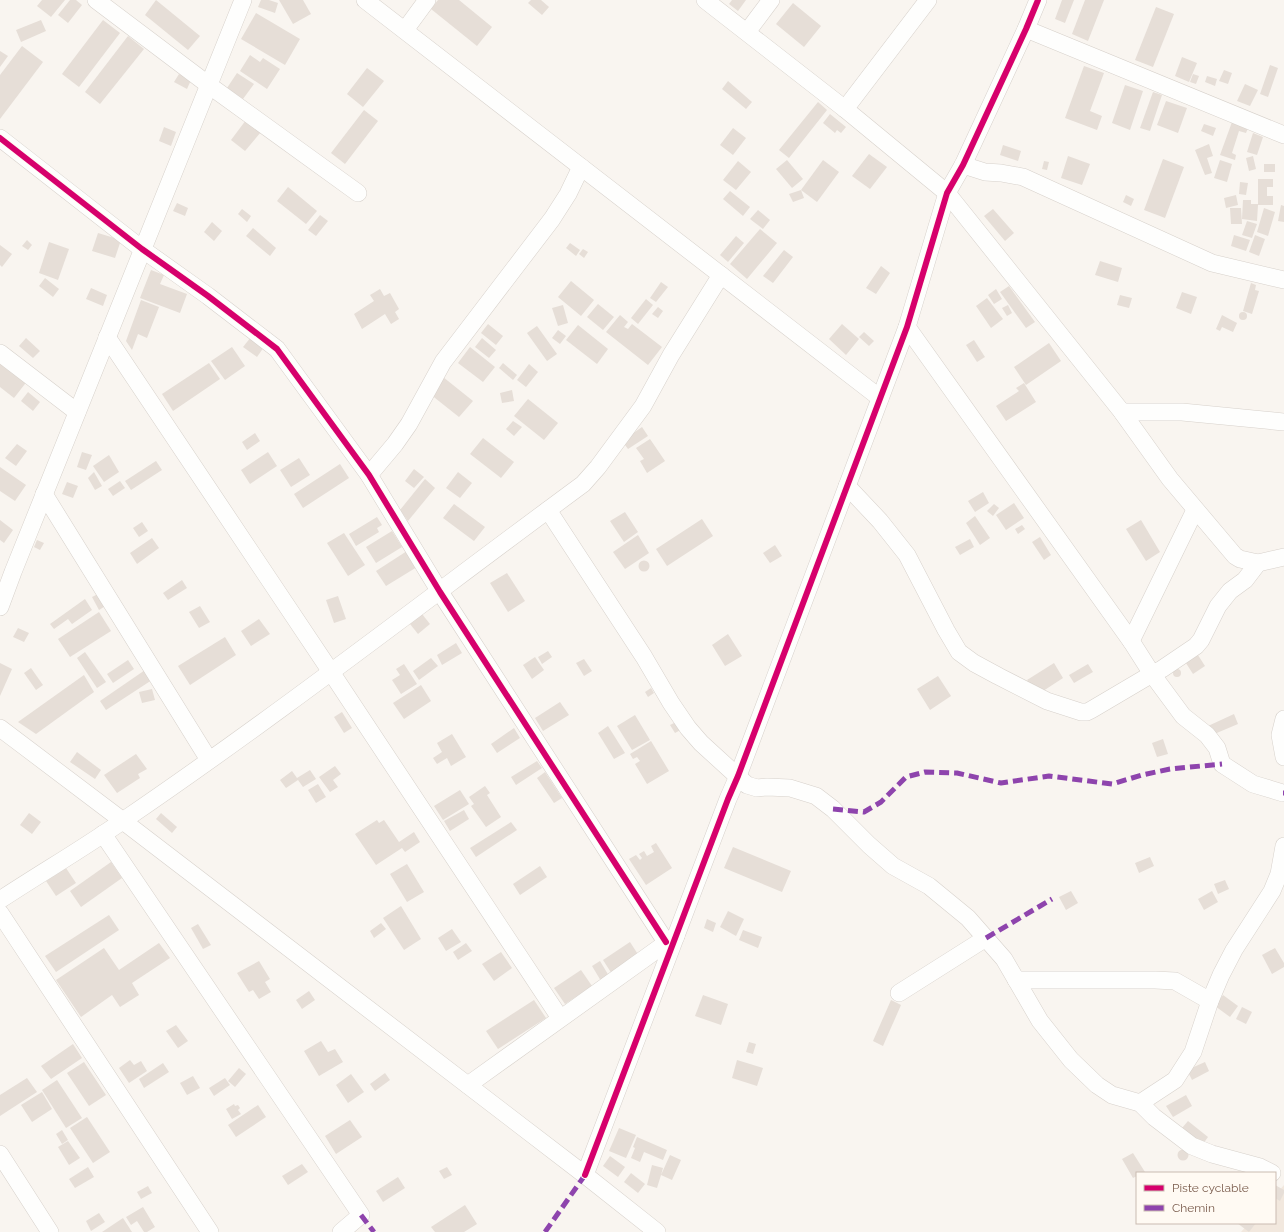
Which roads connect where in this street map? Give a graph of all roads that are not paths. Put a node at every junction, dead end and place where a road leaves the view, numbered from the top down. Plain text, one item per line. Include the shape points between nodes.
1 (96, 0) edge
2 (243, 0) edge
3 (365, 0) edge
4 (427, 0) edge
5 (705, 0) edge
6 (771, 0) edge
7 (928, 0) edge
8 (1038, 0) edge
9 (1026, 29) junction
10 (405, 30) junction
11 (747, 32) junction
12 (210, 86) junction
13 (845, 109) junction
14 (1284, 135) edge
15 (0, 138) edge
16 (963, 165) junction
17 (581, 167) junction
18 (358, 193) dead end
19 (947, 193) junction
20 (142, 250) junction
21 (721, 275) junction
22 (1284, 280) edge
23 (907, 327) junction
24 (107, 337) junction
25 (0, 353) edge
26 (880, 398) junction
27 (77, 412) junction
28 (1122, 412) junction
29 (1284, 422) edge
30 (368, 475) junction
31 (846, 486) junction
32 (44, 494) junction
33 (548, 510) junction
34 (1195, 510) junction
35 (1284, 557) edge
36 (1258, 563) junction
37 (6, 567) edge
38 (440, 592) junction
39 (0, 606) edge
40 (1131, 641) junction
41 (332, 672) junction
42 (1152, 674) junction
43 (1284, 718) edge
44 (0, 728) edge
45 (1284, 757) edge
46 (209, 760) junction
47 (738, 776) junction
48 (1284, 791) edge
49 (123, 821) junction
50 (103, 834) junction
51 (1284, 846) edge
52 (0, 900) edge
53 (0, 913) edge
54 (986, 938) junction
55 (671, 939) junction
56 (1016, 980) junction
57 (899, 993) dead end
58 (1210, 1001) junction
59 (560, 1018) junction
60 (468, 1085) junction
61 (1140, 1104) junction
62 (0, 1154) edge
63 (1270, 1172) edge
64 (585, 1175) junction
65 (50, 1232) edge
66 (210, 1232) edge
67 (341, 1232) edge
68 (657, 1232) edge

1 - 12 street
2 - 12 street
3 - 10 street
4 - 10 street
5 - 11 street
6 - 11 street
7 - 13 street
8 - 9 street
9 - 14 street
9 - 16 street
10 - 17 street
11 - 13 street
12 - 18 street
12 - 20 street
13 - 19 street
15 - 20 street
16 - 19 street
16 - 22 street via 985,172 1023,176 1212,263
17 - 21 street
17 - 30 street via 552,220 443,362 409,424
19 - 23 street
19 - 28 street
20 - 24 street
20 - 30 street via 277,349
21 - 26 street
21 - 33 street via 671,355 643,406 617,442 583,484
23 - 26 street
23 - 40 street
24 - 27 street
24 - 41 street
25 - 27 street
26 - 31 street
27 - 32 street
28 - 29 street via 1182,412
28 - 34 street
30 - 38 street
31 - 42 street via 880,521 907,555 959,652 974,663 1047,701 1081,712 1091,710
31 - 47 street
32 - 37 street
32 - 46 street
33 - 38 street
33 - 47 street via 688,728 701,744
34 - 36 street via 1235,556
34 - 40 street
35 - 36 street
36 - 42 street via 1245,580 1230,591 1218,606 1196,646
37 - 39 street
38 - 41 street
38 - 55 street
40 - 42 street
41 - 46 street
41 - 59 street
42 - 48 street via 1183,716 1217,748 1222,764 1253,784
43 - 45 street via 1280,735
44 - 49 street
46 - 49 street
47 - 54 street via 757,788 790,788 816,796 894,866 929,886 968,918
47 - 55 street
49 - 50 street
49 - 60 street
50 - 52 street
50 - 67 street via 361,1216
51 - 58 street via 1279,874 1272,891 1234,950
53 - 66 street
54 - 56 street via 1004,958
54 - 57 street
55 - 59 street
55 - 64 street
56 - 58 street via 1175,981
56 - 61 street via 1040,1021 1071,1060 1112,1096
58 - 61 street via 1193,1052 1175,1080
59 - 60 street
60 - 64 street
61 - 63 street via 1192,1146
62 - 65 street
64 - 68 street

